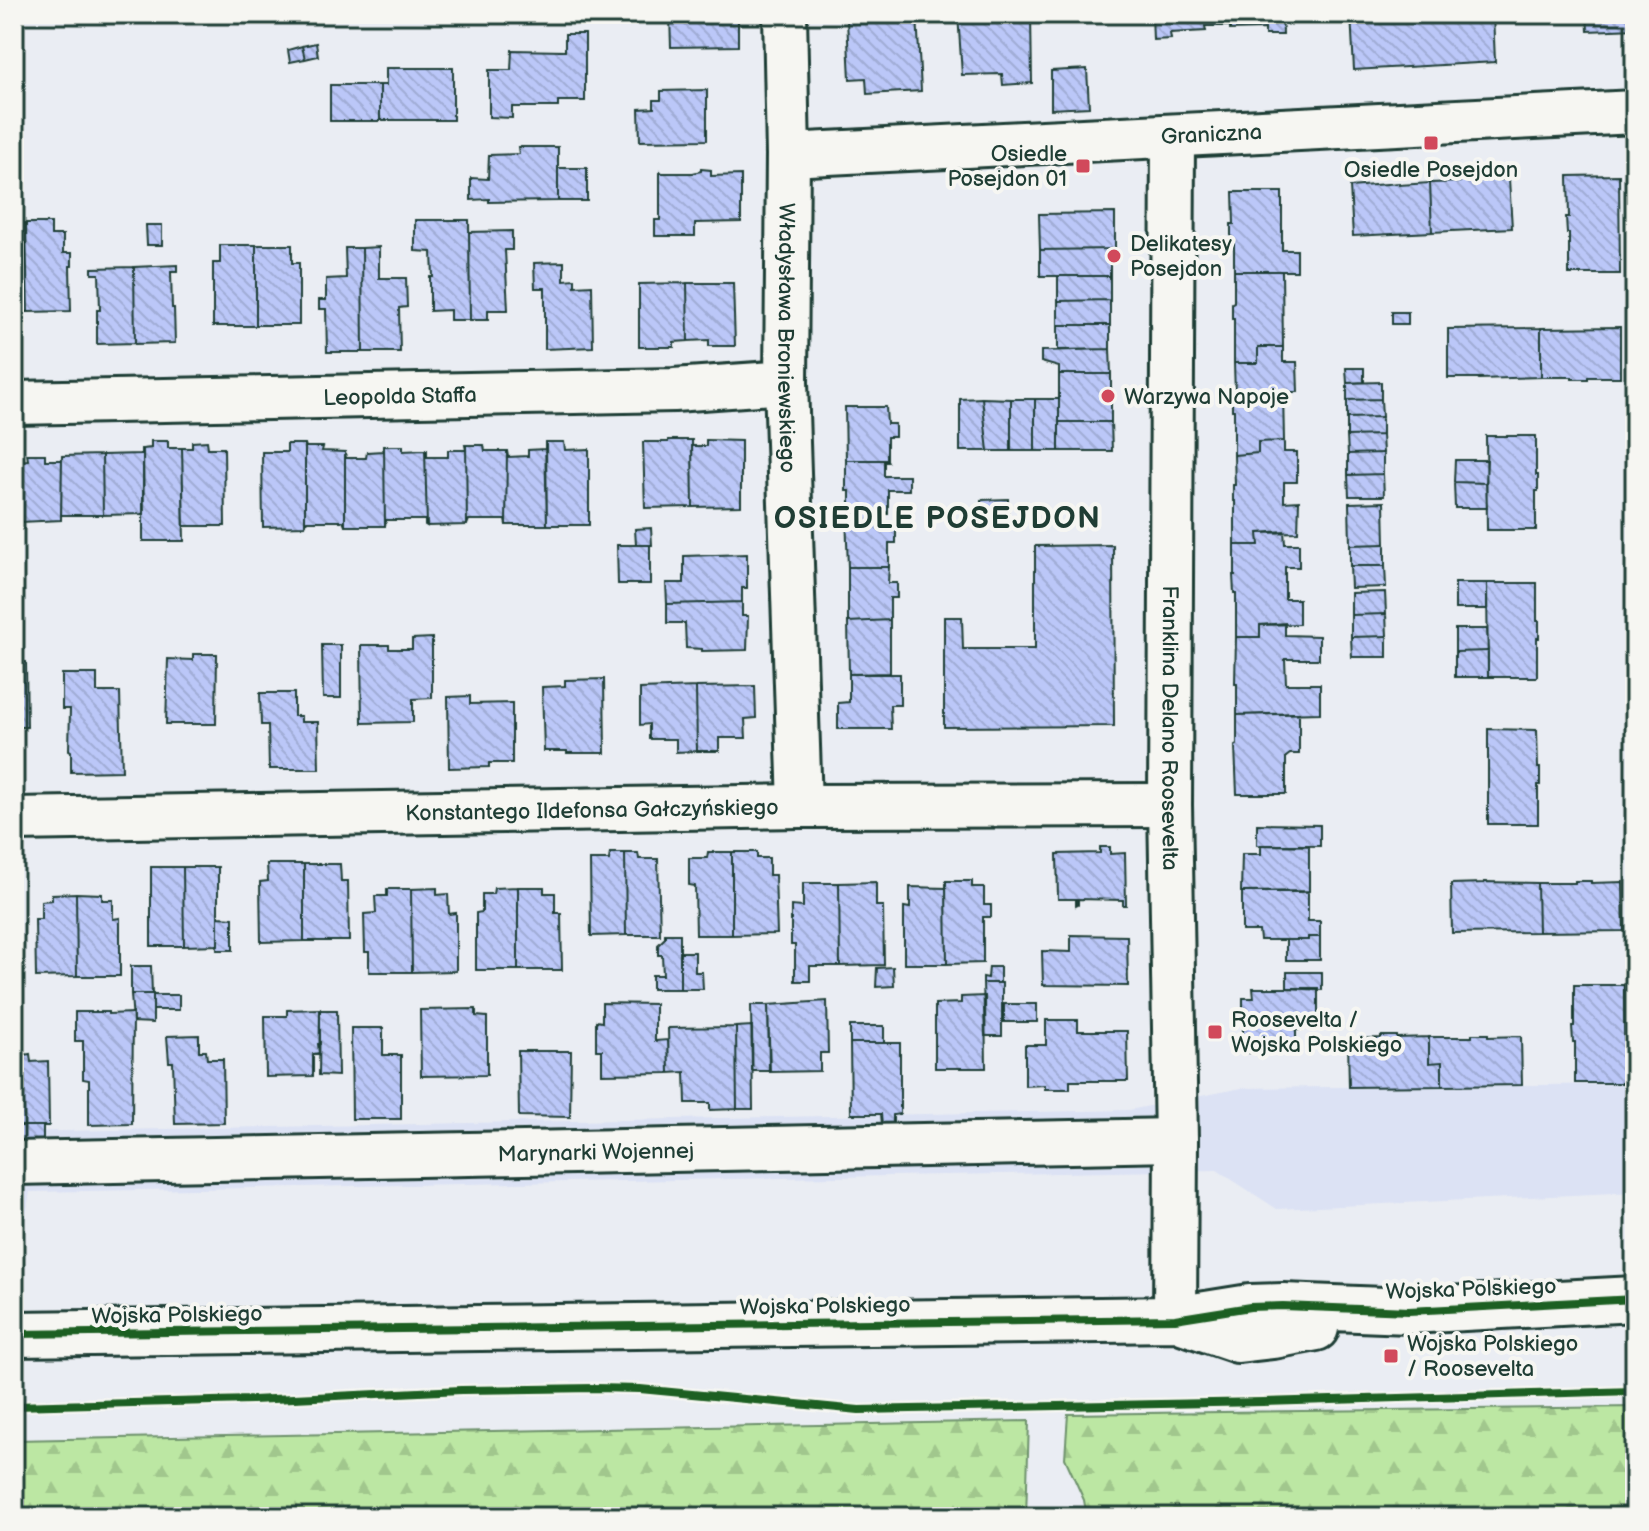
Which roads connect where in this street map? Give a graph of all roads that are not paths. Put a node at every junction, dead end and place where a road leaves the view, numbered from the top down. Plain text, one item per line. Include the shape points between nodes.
1 (785, 14) edge
2 (1635, 112) edge
3 (1173, 136) junction
4 (788, 155) junction
5 (786, 382) junction
6 (14, 403) edge
7 (1170, 805) junction
8 (800, 806) junction
9 (14, 819) edge
10 (1176, 1140) junction
11 (14, 1163) edge
12 (1635, 1299) edge
13 (1175, 1319) junction
14 (14, 1334) edge

1 - 4 street, Władysława Broniewskiego
2 - 3 street, Graniczna
3 - 4 street, Graniczna
3 - 7 street, Franklina Delano Roosevelta
4 - 5 street, Władysława Broniewskiego
5 - 6 street, Leopolda Staffa via 674,390
5 - 8 street, Władysława Broniewskiego
7 - 8 street, Konstantego Ildefonsa Gałczyńskiego
7 - 10 street, Franklina Delano Roosevelta
8 - 9 street, Konstantego Ildefonsa Gałczyńskiego
10 - 11 street, Marynarki Wojennej
10 - 13 street, Franklina Delano Roosevelta
12 - 13 street, Wojska Polskiego via 1409,1311 1250,1307
13 - 14 street, Wojska Polskiego

